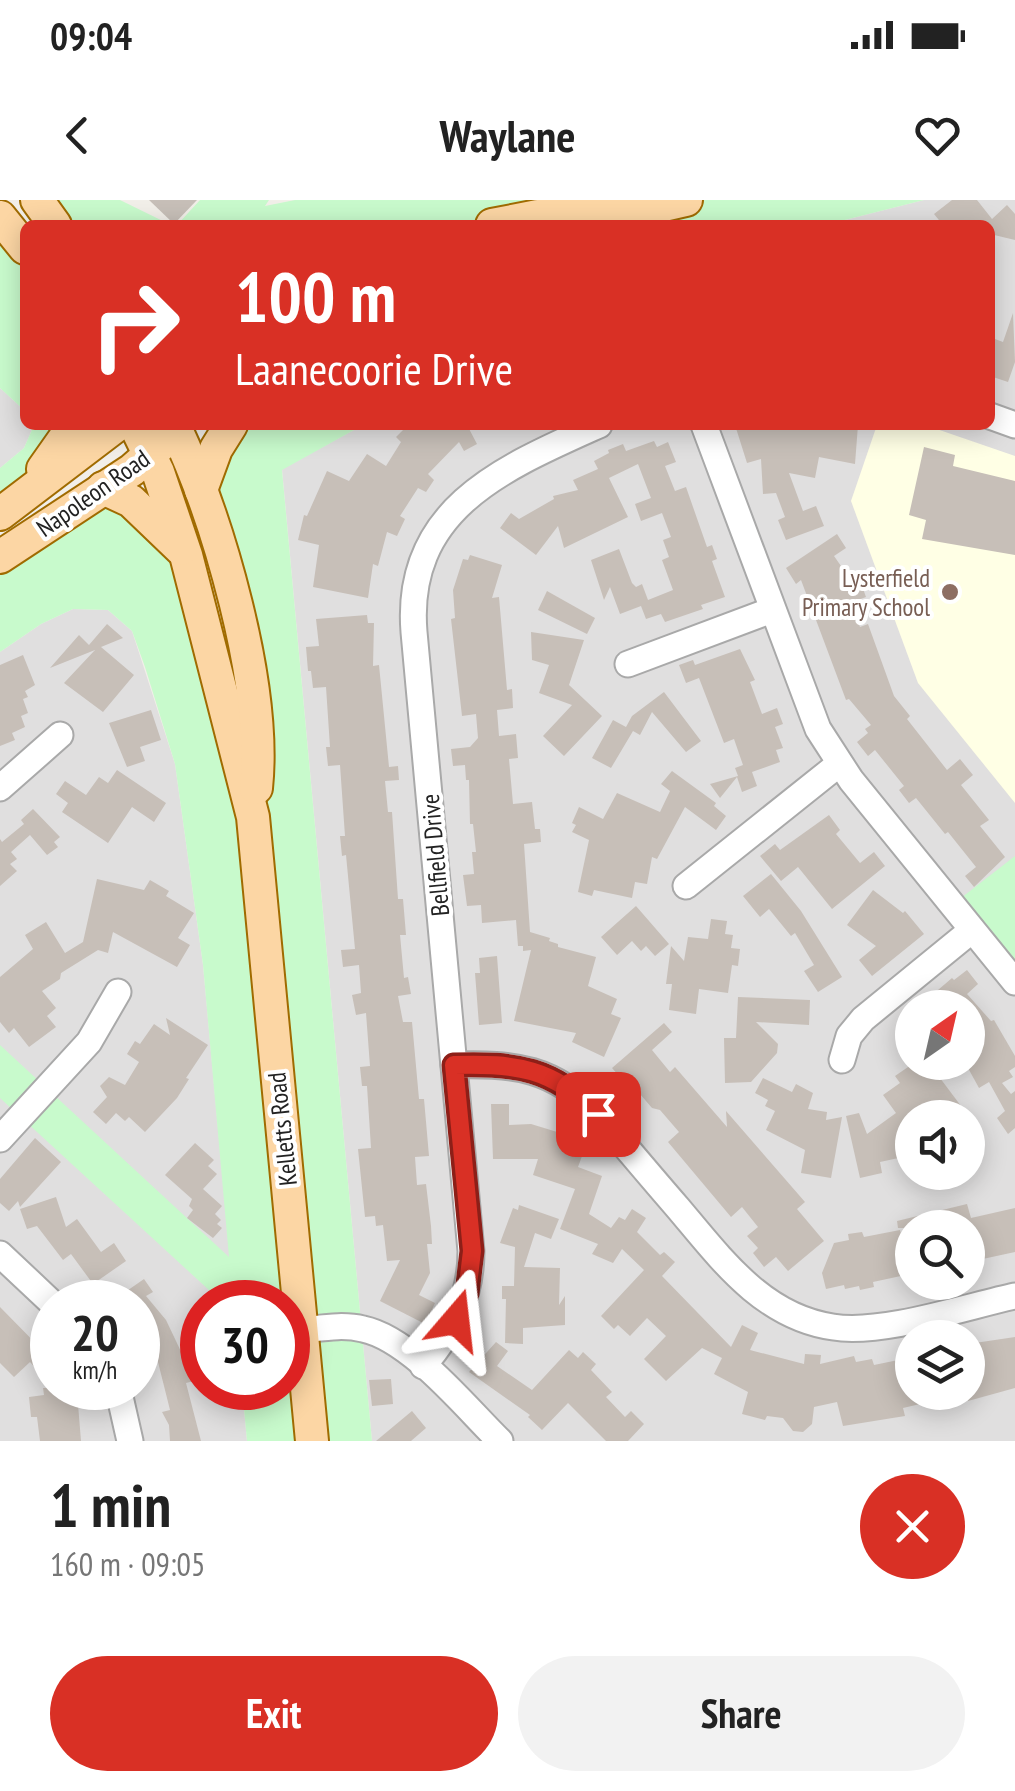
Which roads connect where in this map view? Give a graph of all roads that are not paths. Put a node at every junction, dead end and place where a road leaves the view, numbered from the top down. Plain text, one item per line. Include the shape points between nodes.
1 (36, 200) edge
2 (686, 200) edge
3 (0, 217) edge
4 (617, 219) edge
5 (51, 220) edge
6 (518, 220) edge
7 (20, 242) edge
8 (70, 430) edge
9 (110, 430) edge
10 (170, 430) edge
11 (179, 430) edge
12 (227, 430) edge
13 (590, 430) edge
14 (706, 430) edge
15 (142, 440) edge
16 (104, 488) junction
17 (200, 490) junction
18 (26, 493) junction
19 (0, 514) edge
20 (186, 554) junction
21 (0, 557) edge
22 (772, 610) junction
23 (628, 664) dead end
24 (60, 735) dead end
25 (839, 764) junction
26 (0, 788) edge
27 (253, 817) junction
28 (686, 886) dead end
29 (972, 930) junction
30 (1015, 982) edge
31 (118, 992) dead end
32 (842, 1060) dead end
33 (454, 1065) junction
34 (0, 1139) edge
35 (0, 1254) edge
36 (297, 1280) edge
37 (30, 1282) edge
38 (1015, 1296) edge
39 (310, 1329) edge
40 (422, 1366) junction
41 (123, 1410) edge
42 (309, 1410) edge
43 (130, 1441) edge
44 (312, 1441) edge
45 (500, 1441) edge

1 - 5 main road
2 - 4 main road
3 - 7 main road
4 - 6 main road
8 - 18 main road
9 - 18 main road, Napoleon Road
10 - 15 main road, Napoleon Road
11 - 17 main road, Kelletts Road
12 - 17 main road
13 - 33 street, Bellfield Drive via 465,497 433,535 416,578 414,632
14 - 22 street
15 - 16 main road, Napoleon Road
15 - 20 main road, Kelletts Road
16 - 20 main road via 132,501
16 - 21 main road, Napoleon Road
17 - 27 main road, Kelletts Road via 250,674 258,776
18 - 19 main road, Napoleon Road
20 - 27 main road, Kelletts Road
22 - 23 street
22 - 25 street via 809,710
24 - 26 street
25 - 28 street
25 - 29 street
27 - 36 main road, Kelletts Road
29 - 30 street
29 - 32 street via 862,1019
31 - 34 street via 89,1042
33 - 38 street via 511,1065 573,1090 722,1260 782,1311 853,1328
33 - 40 street, Bellfield Drive via 472,1265 463,1307
35 - 37 street
39 - 40 street via 373,1331
40 - 45 street
41 - 43 street
42 - 44 main road, Kelletts Road

